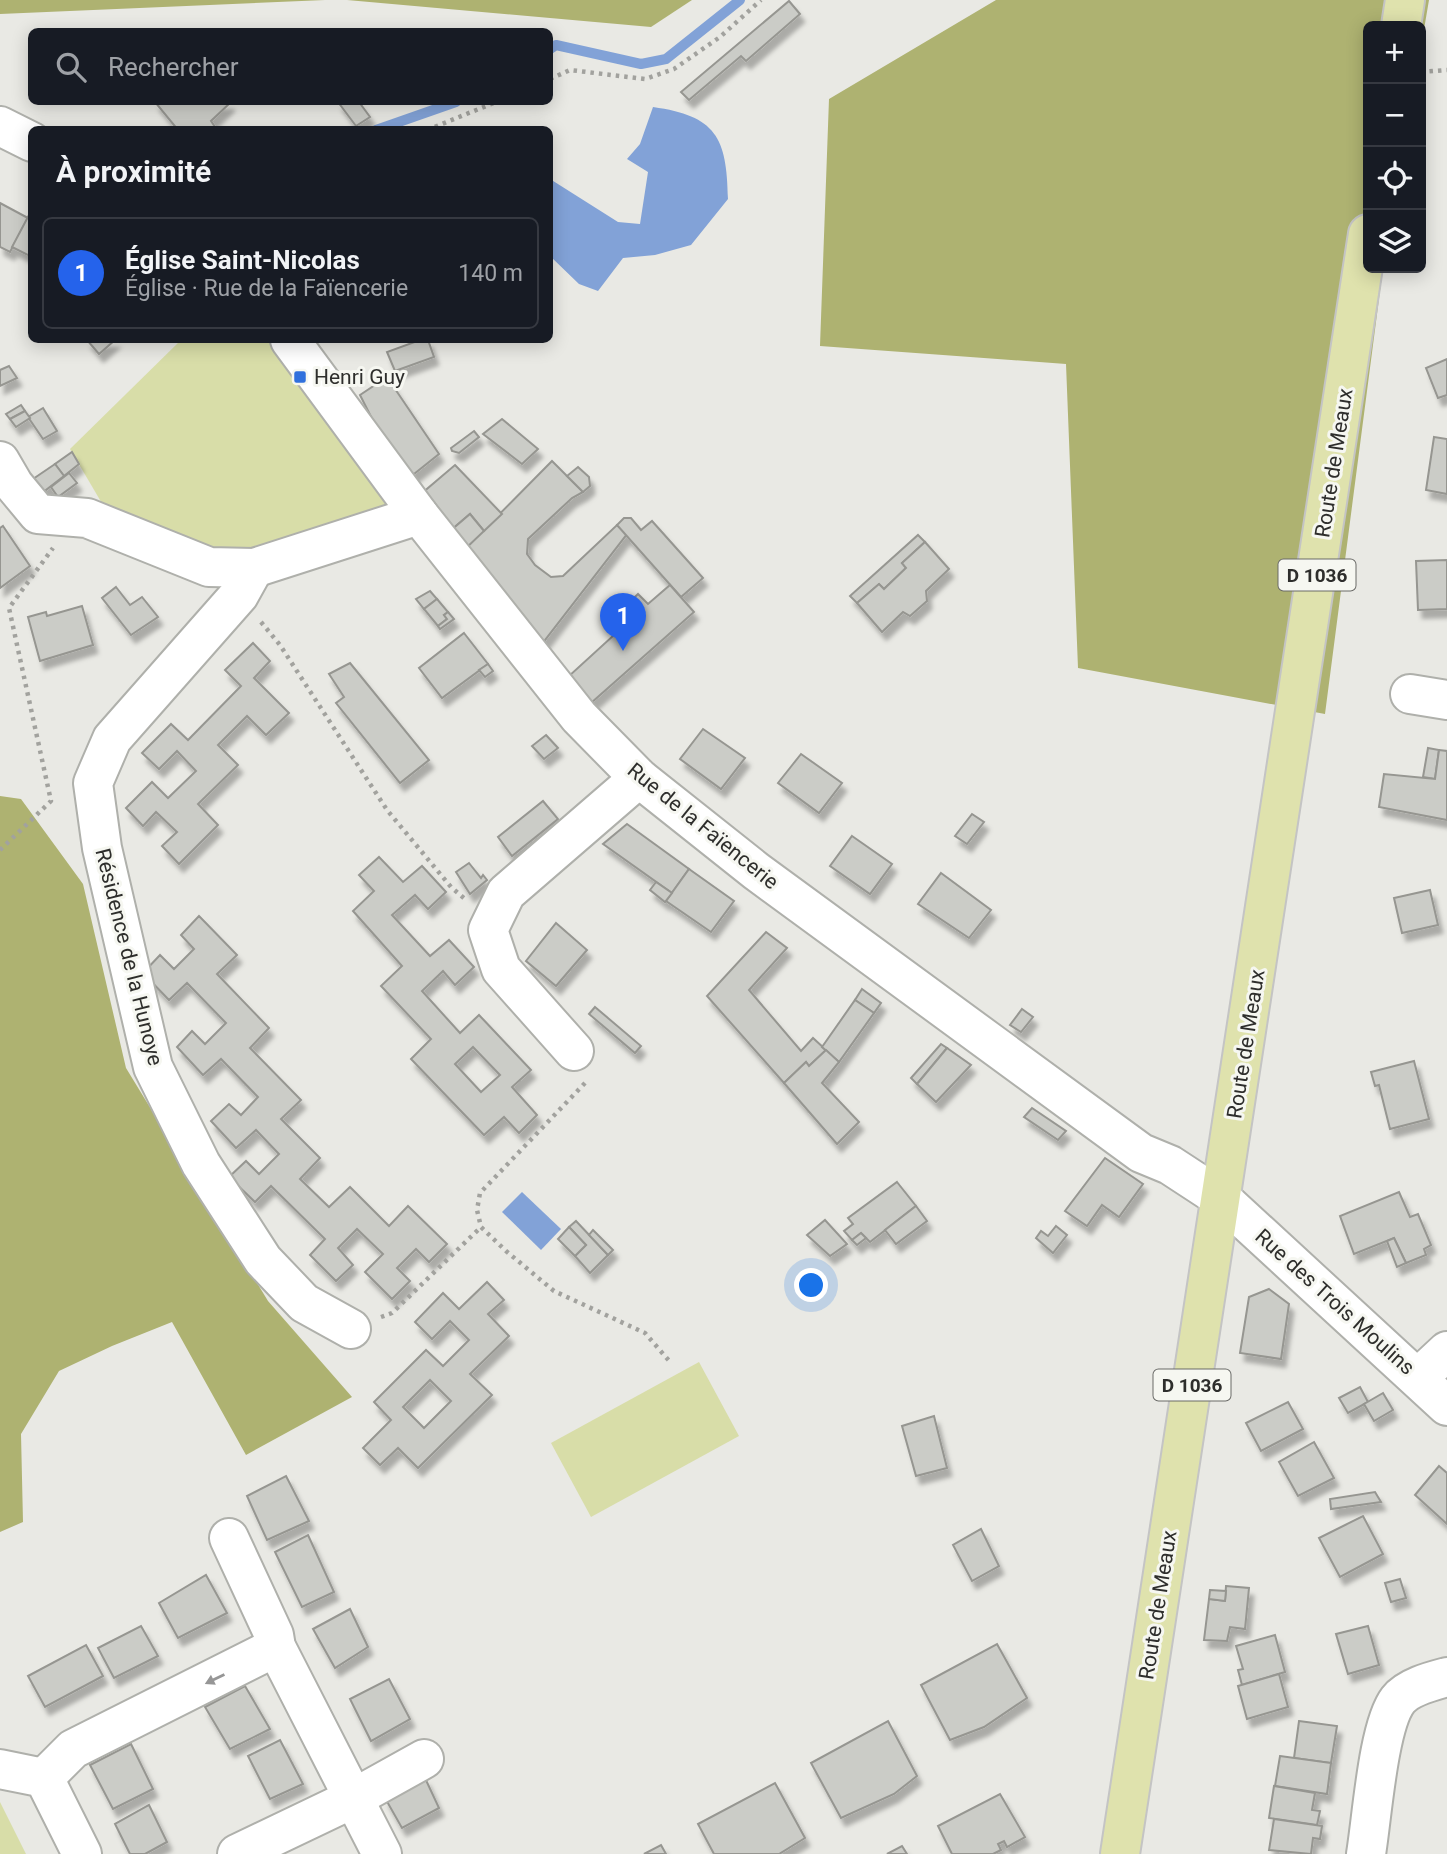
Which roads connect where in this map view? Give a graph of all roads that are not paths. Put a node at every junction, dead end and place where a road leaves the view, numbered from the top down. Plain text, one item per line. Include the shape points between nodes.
1 (1405, 0) edge
2 (1402, 21) edge
3 (0, 126) edge
4 (28, 140) edge
5 (1363, 267) edge
6 (292, 343) edge
7 (0, 461) edge
8 (419, 515) junction
9 (247, 582) junction
10 (1410, 694) dead end
11 (1447, 700) edge
12 (639, 778) junction
13 (574, 1051) road end
14 (1222, 1199) junction
15 (351, 1329) road end
16 (1447, 1351) edge
17 (1418, 1378) junction
18 (1447, 1406) edge
19 (229, 1538) dead end
20 (276, 1647) junction
21 (1447, 1677) edge
22 (424, 1759) dead end
23 (0, 1769) edge
24 (44, 1778) junction
25 (354, 1798) junction
26 (82, 1854) edge
27 (237, 1854) edge
28 (382, 1854) edge
29 (1120, 1854) edge
30 (1366, 1854) edge

1 - 2 main road
3 - 4 street
5 - 14 main road, Route de Meaux / D 1036
6 - 8 street, Rue de la Faïencerie
7 - 9 street via 38,514 86,519
8 - 9 street
8 - 12 street, Rue de la Faïencerie via 579,717
9 - 15 street, Résidence de la Hunoye via 112,739 93,783 102,848 153,1066 201,1164 263,1260 304,1303
10 - 11 street
12 - 13 street via 506,893 488,930 501,970
12 - 14 street, Rue de la Faïencerie via 756,871 1141,1153 1170,1165
14 - 17 street, Rue des Trois Moulins
14 - 29 main road, Route de Meaux / D 1036
16 - 17 street
17 - 18 street, Rue des Trois Moulins
19 - 20 street
20 -> 24 street via 74,1749
20 - 25 street
21 - 30 street via 1399,1699 1386,1729
22 - 25 street
23 - 24 street
24 - 26 street
25 - 27 street
25 - 28 street

